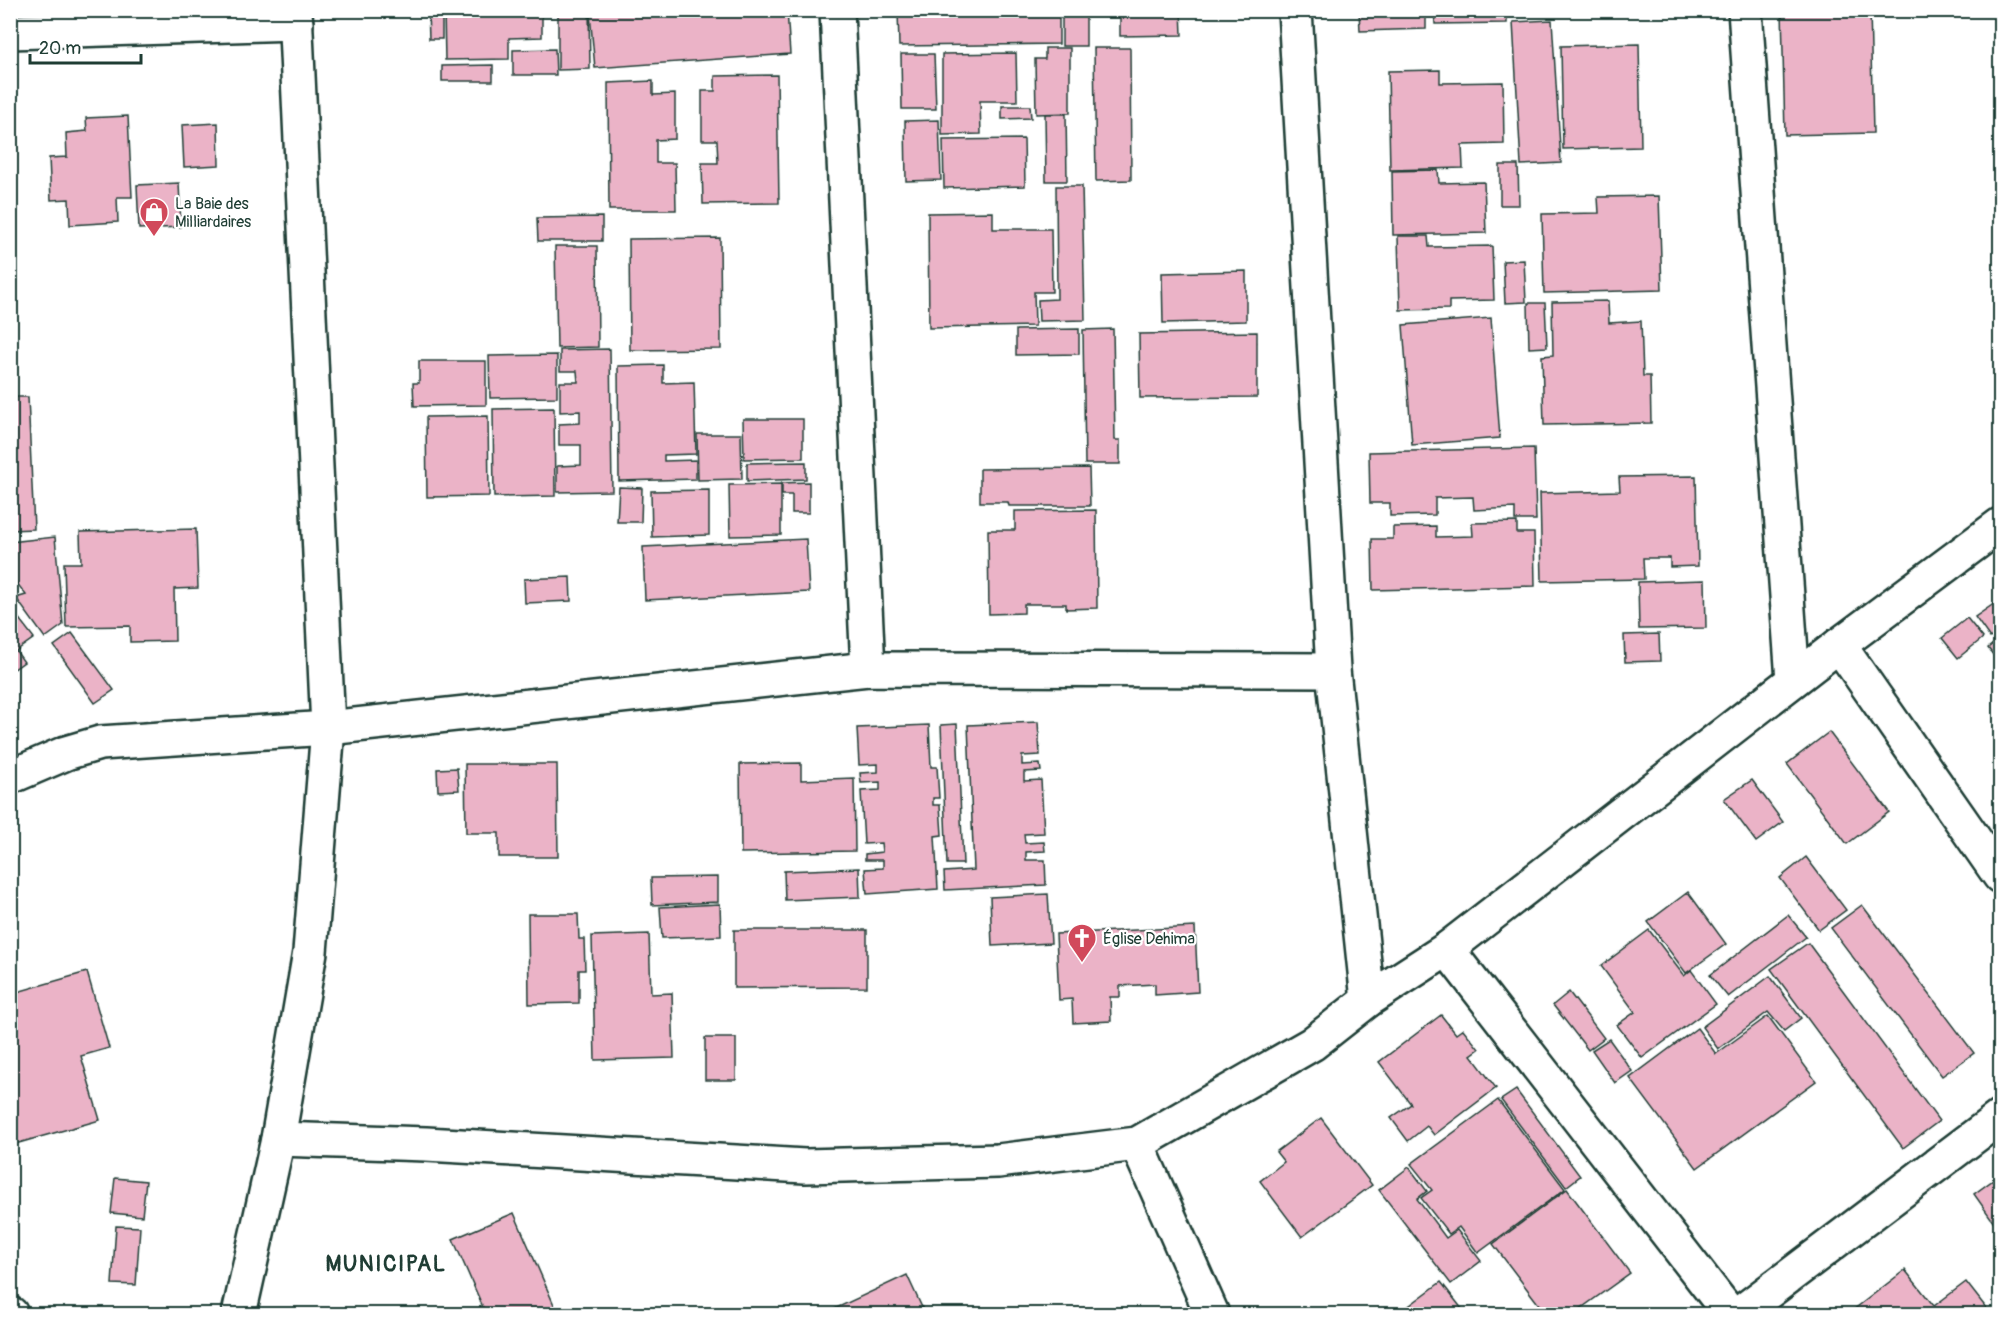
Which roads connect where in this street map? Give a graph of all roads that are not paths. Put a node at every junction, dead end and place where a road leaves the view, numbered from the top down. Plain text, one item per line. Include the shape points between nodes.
1 (837, 10) edge
2 (1295, 10) edge
3 (1745, 10) edge
4 (295, 17) edge
5 (10, 32) edge
6 (2001, 525) edge
7 (1839, 645) junction
8 (868, 669) junction
9 (1333, 670) junction
10 (1793, 680) junction
11 (328, 728) junction
12 (10, 777) edge
13 (2001, 876) edge
14 (1447, 949) junction
15 (1368, 1000) junction
16 (2001, 1118) edge
17 (278, 1139) junction
18 (1137, 1144) junction
19 (239, 1314) edge
20 (1212, 1314) edge
21 (1730, 1314) edge
22 (1739, 1314) edge

1 - 8 street
2 - 9 street
3 - 10 street
4 - 5 street
4 - 11 street
6 - 7 street
7 - 10 street
7 - 13 street
8 - 9 street
8 - 11 street
9 - 15 street
10 - 14 street
11 - 12 street via 100,743
11 - 17 street via 310,952
14 - 15 street
14 - 21 street
15 - 18 street via 1312,1044
16 - 22 street
17 - 18 street via 805,1166 998,1161
17 - 19 street
18 - 20 street

